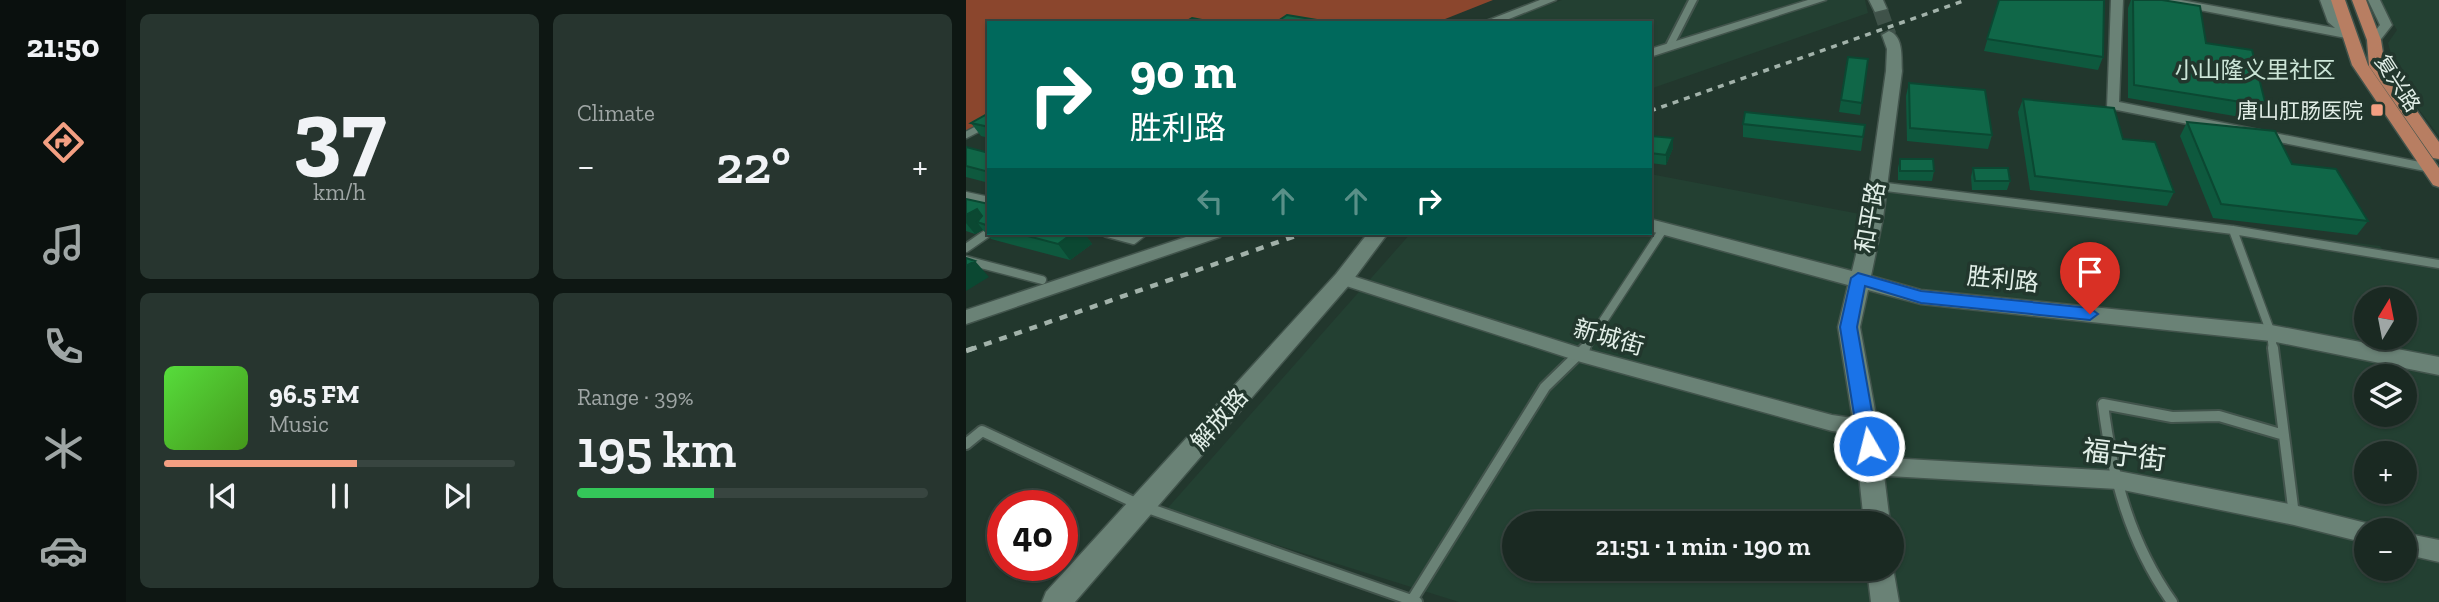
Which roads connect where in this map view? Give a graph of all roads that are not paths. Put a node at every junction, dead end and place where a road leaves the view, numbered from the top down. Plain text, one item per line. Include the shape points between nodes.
1 (1550, 0) edge
2 (1693, 0) edge
3 (1819, 0) edge
4 (2118, 0) edge
5 (2163, 0) edge
6 (2326, 0) edge
7 (2338, 0) edge
8 (2358, 0) edge
9 (2374, 0) edge
10 (1492, 21) edge
11 (1889, 35) tunnel mouth
12 (2351, 35) junction
13 (2374, 40) junction
14 (1669, 47) junction
15 (1652, 52) edge
16 (987, 124) edge
17 (966, 135) edge
18 (2410, 141) junction
19 (2436, 158) edge
20 (1876, 186) junction
21 (966, 196) edge
22 (987, 201) edge
23 (1657, 227) edge
24 (2233, 230) junction
25 (987, 233) edge
26 (1114, 235) edge
27 (1139, 235) edge
28 (1208, 235) edge
29 (1376, 235) edge
30 (966, 248) edge
31 (966, 260) edge
32 (2439, 264) edge
33 (1858, 278) junction
34 (1343, 279) junction
35 (1042, 280) dead end
36 (966, 317) edge
37 (2271, 333) junction
38 (1581, 355) junction
39 (2439, 366) edge
40 (1866, 427) junction
41 (2284, 435) junction
42 (966, 444) edge
43 (1871, 466) junction
44 (2118, 480) junction
45 (1142, 506) junction
46 (1876, 511) edge
47 (2294, 515) junction
48 (2354, 530) edge
49 (2417, 545) edge
50 (2439, 551) edge
51 (1882, 581) edge
52 (1397, 599) edge
53 (1415, 601) edge
54 (1056, 602) edge
55 (1885, 602) edge
56 (2172, 602) edge

1 - 10 street
2 - 14 street
3 - 14 street
4 - 19 street via 2112,105
5 - 12 street
6 - 12 street via 2334,22
7 - 12 main road, 复兴路
8 - 13 main road, 复兴路
9 - 13 street via 2386,25
11 - 20 street, 和平路 via 1894,71
12 - 18 main road, 复兴路 via 2360,65
13 - 19 main road, 复兴路 via 2377,66
14 - 15 street
16 - 17 lane
18 - 19 main road, 复兴路
18 - 19 street
20 - 24 lane
20 - 33 street, 和平路 via 1874,218
21 - 22 lane
23 - 33 street, 胜利路
23 - 38 lane
24 - 32 lane
24 - 37 lane
25 - 30 lane
26 - 27 lane via 1133,240
28 - 36 street
29 - 34 street, 解放路
31 - 35 lane
33 - 37 street, 胜利路 via 1921,297
33 - 40 street, 和平路 via 1849,327
34 - 38 street, 新城街
34 - 45 street, 解放路
37 - 39 street, 胜利路
37 - 41 lane
38 - 40 street, 新城街 via 1832,423
38 - 53 lane via 1545,387
40 - 43 street, 和平路
41 - 44 lane via 2219,416 2172,416 2103,404 2108,453
41 - 47 lane
42 - 45 lane via 982,430
43 - 44 street, 福宁街
43 - 46 street, 和平路
44 - 47 street, 福宁街
44 - 56 lane via 2146,562
45 - 52 lane
45 - 54 street, 解放路
47 - 48 street, 福宁街
49 - 50 street
51 - 55 street
52 - 53 lane

